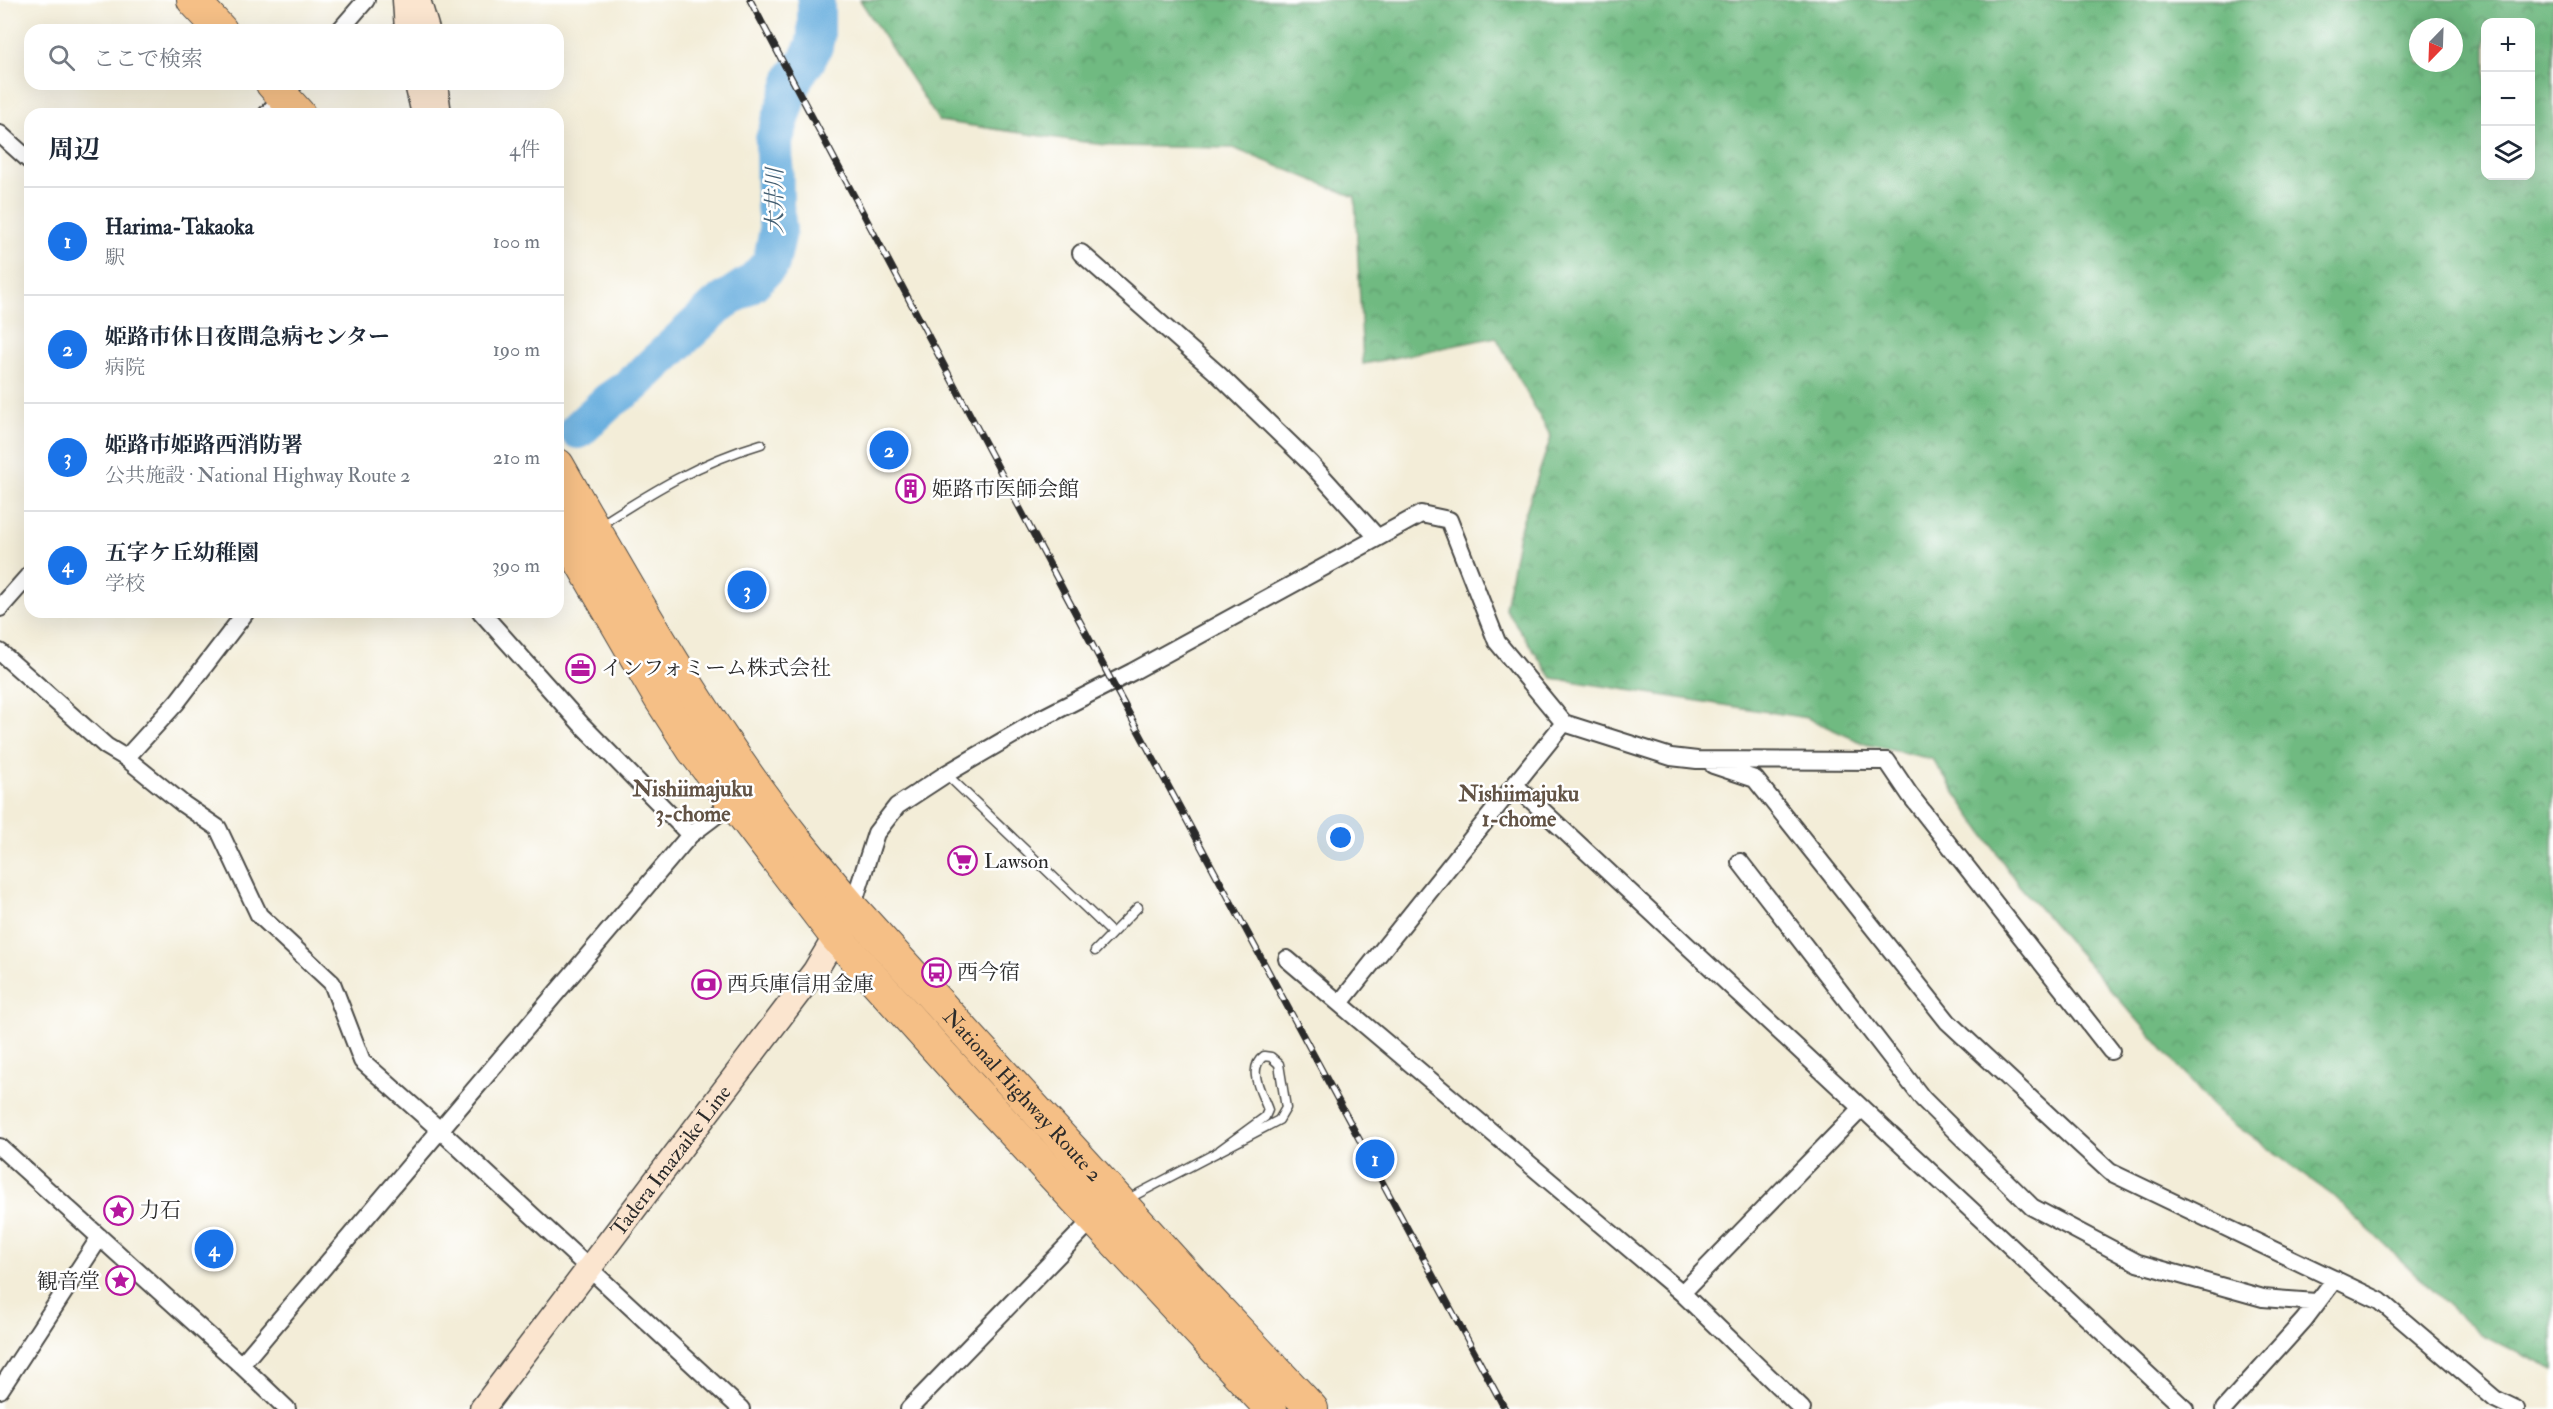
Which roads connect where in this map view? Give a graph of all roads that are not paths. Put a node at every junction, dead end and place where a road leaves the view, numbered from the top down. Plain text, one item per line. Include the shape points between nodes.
1 (193, 0) edge
2 (366, 0) edge
3 (405, 0) edge
4 (418, 0) edge
5 (215, 24) edge
6 (345, 24) edge
7 (407, 24) edge
8 (424, 24) edge
9 (0, 134) edge
10 (24, 156) edge
11 (1081, 254) dead end
12 (761, 444) dead end
13 (564, 476) edge
14 (594, 529) junction
15 (564, 533) edge
16 (1377, 537) junction
17 (24, 581) edge
18 (0, 608) edge
19 (241, 618) edge
20 (486, 618) edge
21 (0, 652) edge
22 (1564, 723) junction
23 (126, 758) junction
24 (1697, 760) junction
25 (946, 774) junction
26 (1515, 785) junction
27 (731, 804) junction
28 (690, 835) junction
29 (1740, 862) dead end
30 (1137, 907) dead end
31 (852, 908) junction
32 (1112, 933) junction
33 (836, 937) junction
34 (1095, 951) dead end
35 (1287, 959) dead end
36 (1340, 1003) junction
37 (2111, 1051) dead end
38 (1862, 1108) junction
39 (441, 1131) junction
40 (0, 1147) edge
41 (1220, 1150) junction
42 (1108, 1210) junction
43 (100, 1237) junction
44 (588, 1269) junction
45 (2335, 1279) junction
46 (1682, 1293) junction
47 (2316, 1302) junction
48 (242, 1365) junction
49 (0, 1390) edge
50 (287, 1409) edge
51 (482, 1409) edge
52 (741, 1409) edge
53 (909, 1409) edge
54 (1271, 1409) edge
55 (1312, 1409) edge
56 (1802, 1409) edge
57 (2185, 1409) edge
58 (2223, 1409) edge
59 (2516, 1409) edge

1 - 5 highway
2 - 6 street
3 - 7 main road
4 - 8 main road
9 - 10 street
11 - 16 street via 1218,374 1311,464
12 - 14 lane via 687,472
13 - 14 highway, National Highway Route 2
14 - 31 highway, National Highway Route 2 via 680,674 748,777
15 - 27 highway, National Highway Route 2 via 659,697
16 - 22 street via 1421,514 1449,520 1497,642
16 - 25 street
17 - 18 street
19 - 23 street via 177,702
20 - 28 street via 581,724
21 - 23 street via 106,746
22 - 24 street via 1671,758
22 - 26 street
23 - 39 street via 219,828 259,915 332,983 362,1061
24 - 37 street via 1887,761
24 - 45 street via 1755,779 1948,1022 2110,1172
25 - 31 street via 897,806 876,832
25 - 32 lane
26 - 36 street
26 - 38 street
27 - 28 street
27 - 33 highway, National Highway Route 2
28 - 39 street
29 - 47 street via 1923,1099 2032,1207 2138,1263 2263,1298
30 - 32 lane
31 - 33 main road, Tadera Imazaike Line
31 - 42 highway, National Highway Route 2
32 - 34 lane
33 - 42 highway, National Highway Route 2
33 - 44 main road, Tadera Imazaike Line via 815,971
35 - 36 street
36 - 46 street
38 - 46 street
38 - 57 street
39 - 44 street
39 - 48 street
40 - 43 street
41 - 41 lane via 1265,1117 1268,1110 1254,1070 1257,1060 1272,1057 1279,1064 1286,1108 1283,1115
41 - 42 lane
42 - 53 street
42 - 54 highway, National Highway Route 2
42 - 55 highway, National Highway Route 2
43 - 48 street
43 - 49 street
44 - 51 main road, Tadera Imazaike Line
44 - 52 street
45 - 47 street
45 - 59 street via 2380,1301 2494,1400
46 - 56 street
47 - 58 street
48 - 50 street

